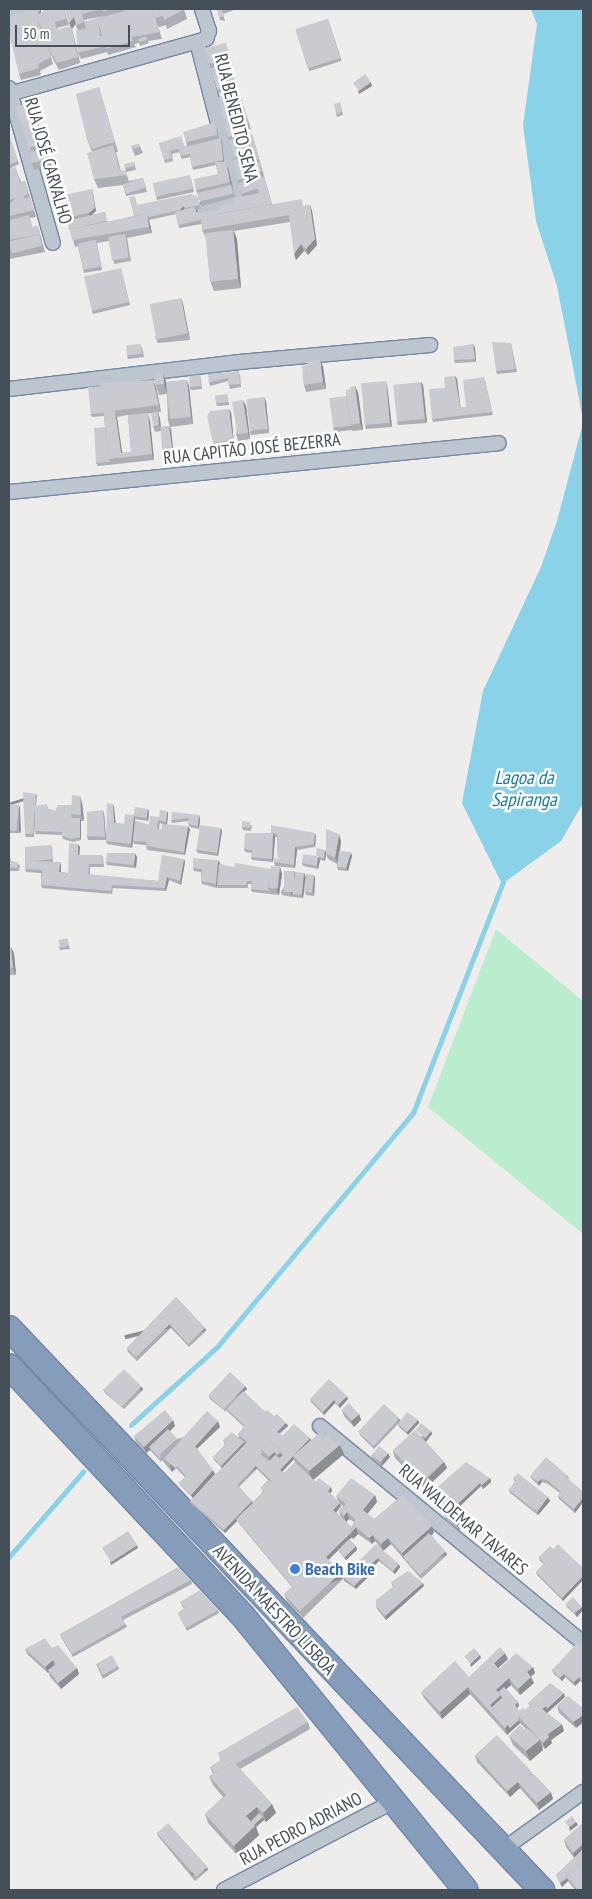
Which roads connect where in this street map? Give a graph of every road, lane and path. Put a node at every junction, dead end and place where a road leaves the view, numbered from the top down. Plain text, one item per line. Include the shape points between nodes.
1 (33, 9) edge
2 (202, 9) edge
3 (9, 16) edge
4 (203, 39) junction
5 (9, 92) edge
6 (204, 210) edge
7 (53, 243) dead end
8 (430, 345) dead end
9 (9, 389) edge
10 (499, 442) dead end
11 (9, 492) edge
12 (9, 1328) edge
13 (9, 1366) edge
14 (320, 1426) dead end
15 (583, 1643) edge
16 (583, 1792) edge
17 (394, 1801) junction
18 (505, 1848) junction
19 (224, 1890) edge
20 (466, 1890) edge
21 (542, 1890) edge

1 - 3 street
2 - 4 street, RUA BENEDITO SENA
4 - 5 street
4 - 6 street, RUA BENEDITO SENA via 237,197 232,202
5 - 7 street, RUA JOSÉ CARVALHO
8 - 9 street via 239,362
10 - 11 street, RUA CAPITÃO JOSÉ BEZERRA
12 - 18 highway, AVENIDA MAESTRO LISBOA via 336,1675
13 - 17 highway, AVENIDA MAESTRO LISBOA via 243,1616
14 - 15 street, RUA WALDEMAR TAVARES
16 - 18 street
17 - 19 street, RUA PEDRO ADRIANO
17 - 20 highway, AVENIDA MAESTRO LISBOA
18 - 21 highway, AVENIDA MAESTRO LISBOA

